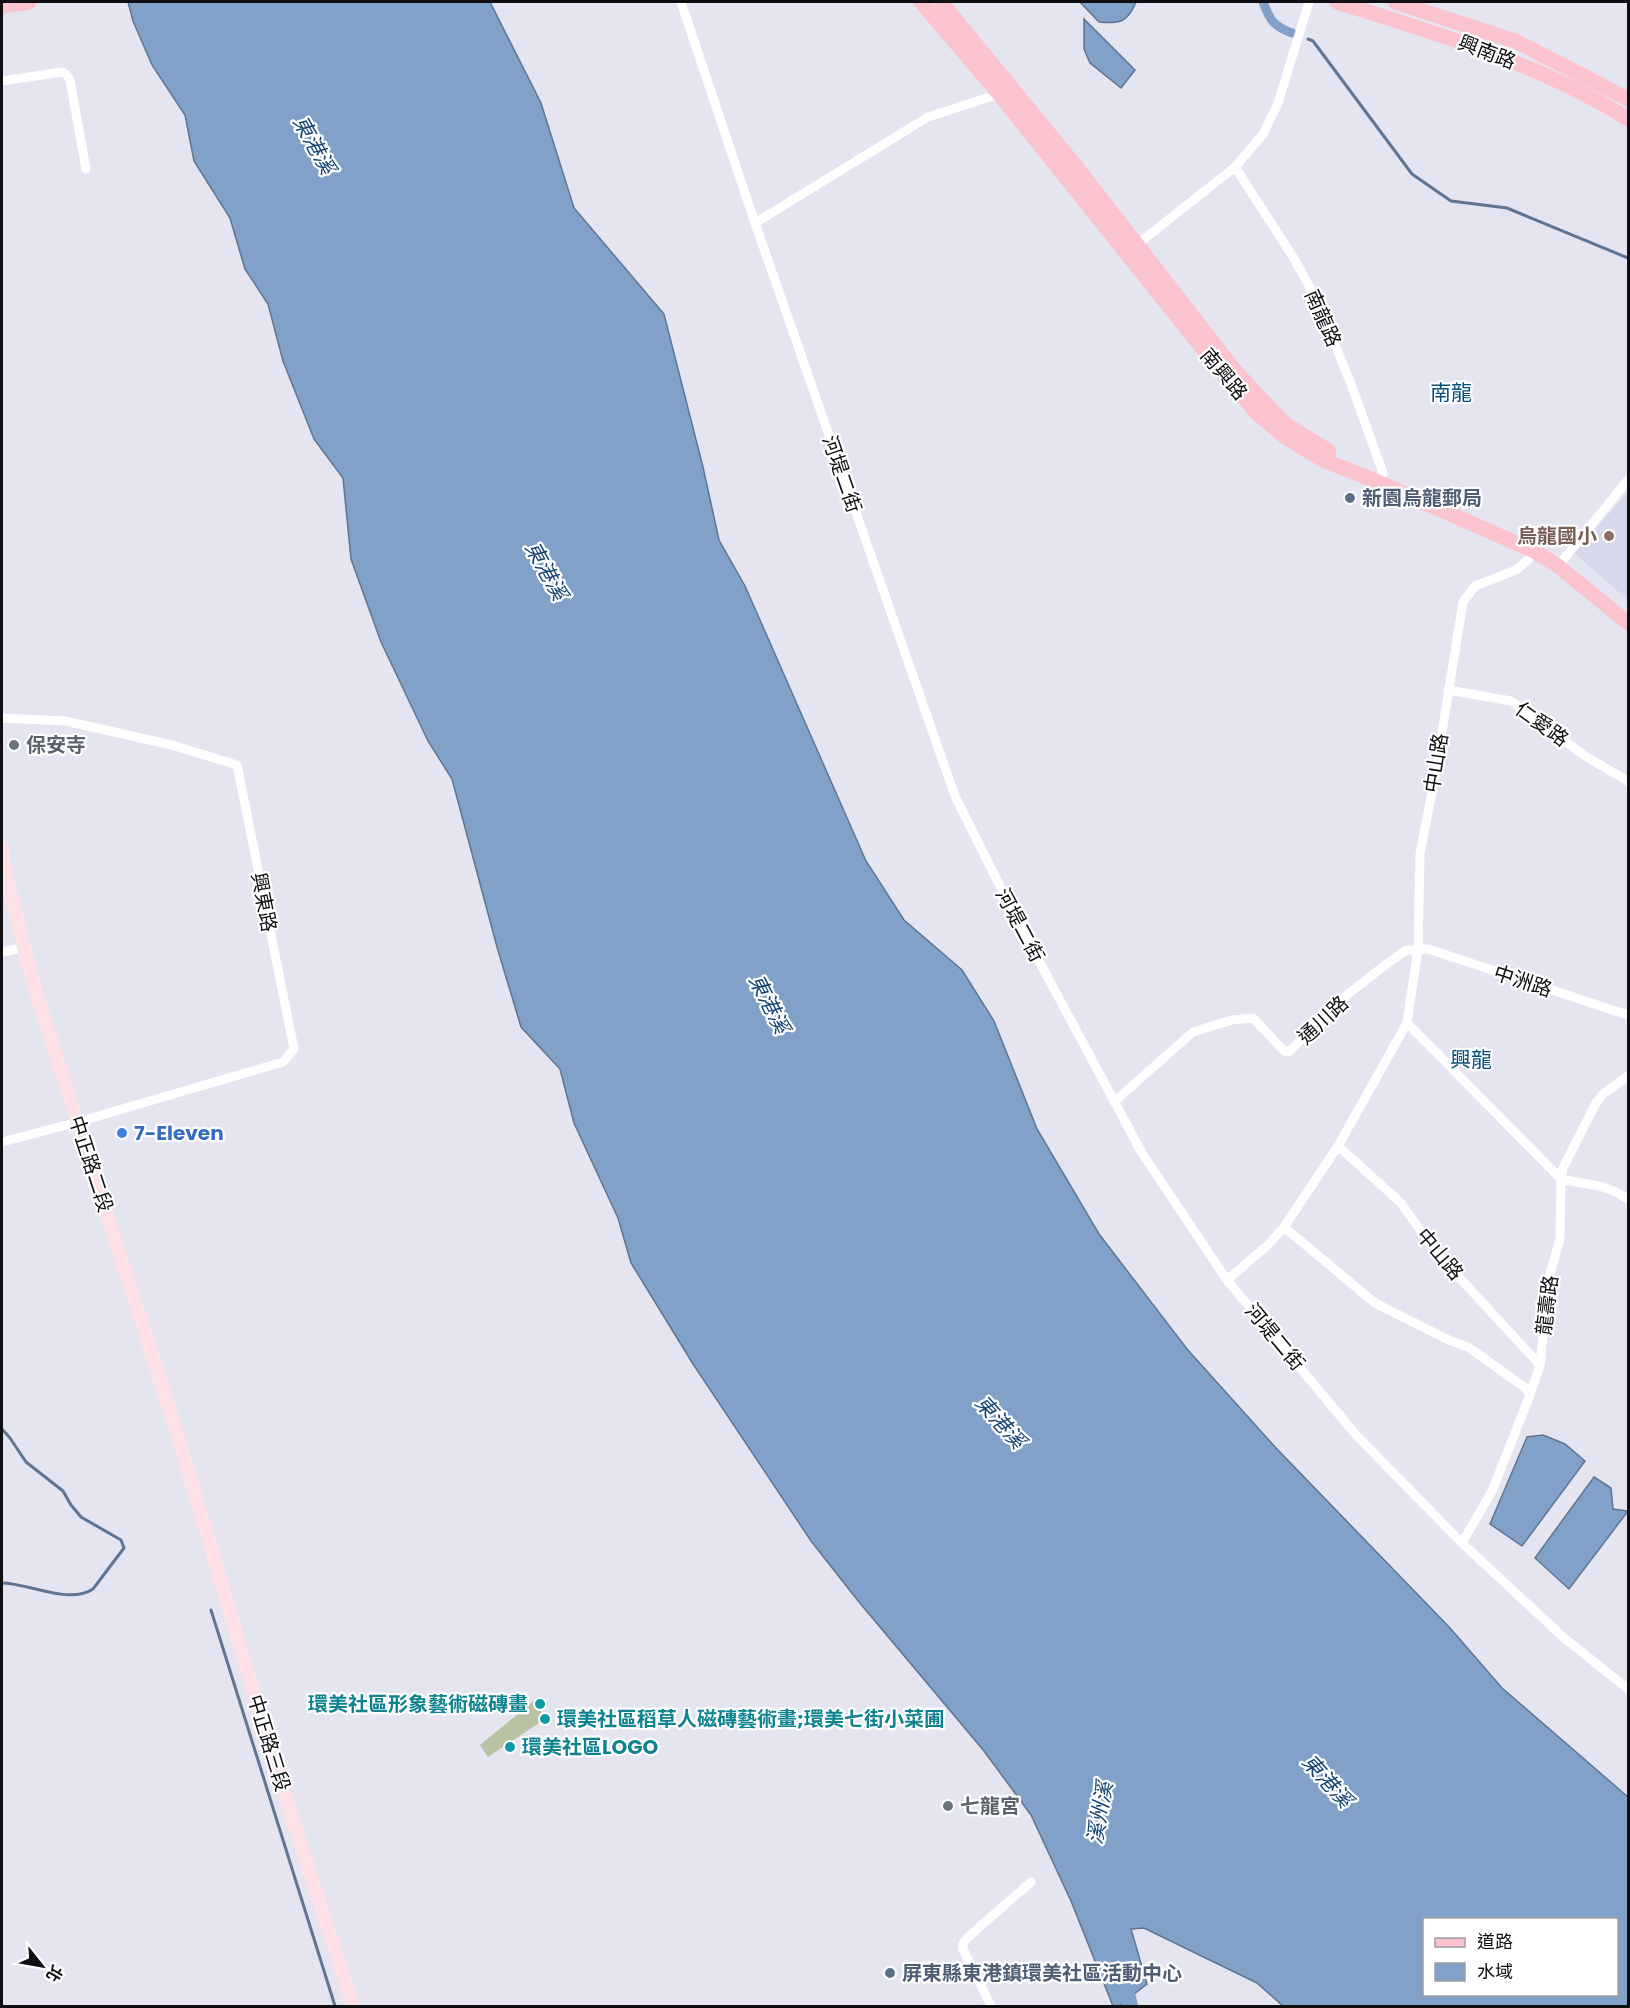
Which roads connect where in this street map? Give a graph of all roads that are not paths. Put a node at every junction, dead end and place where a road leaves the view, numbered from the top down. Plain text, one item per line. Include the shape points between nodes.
1 (29, 2) edge
2 (681, 2) edge
3 (921, 2) edge
4 (941, 2) edge
5 (1309, 2) edge
6 (1337, 2) edge
7 (1395, 2) edge
8 (2, 6) edge
9 (2, 81) edge
10 (1006, 91) junction
11 (1629, 99) edge
12 (1629, 119) edge
13 (1235, 167) junction
14 (86, 169) dead end
15 (755, 223) junction
16 (1131, 249) junction
17 (1380, 477) junction
18 (1629, 480) edge
19 (1536, 547) junction
20 (1561, 562) junction
21 (1629, 611) edge
22 (1629, 623) edge
23 (1448, 690) junction
24 (2, 718) edge
25 (1629, 781) edge
26 (2, 847) edge
27 (3, 868) edge
28 (23, 948) junction
29 (1418, 949) junction
30 (2, 952) edge
31 (1629, 1015) edge
32 (1407, 1023) junction
33 (1629, 1076) edge
34 (1114, 1102) junction
35 (78, 1122) junction
36 (2, 1142) edge
37 (1338, 1146) junction
38 (1561, 1179) junction
39 (1629, 1199) edge
40 (1284, 1227) junction
41 (1227, 1280) junction
42 (1540, 1365) junction
43 (1530, 1395) junction
44 (190, 1478) joint
45 (1462, 1543) junction
46 (1629, 1689) edge
47 (1031, 1882) dead end
48 (354, 2007) edge
49 (992, 2007) edge

1 - 8 main road
2 - 15 street, 河堤二街
3 - 10 main road, 南興路
4 - 10 main road, 南興路
5 - 13 street via 1278,103 1263,134
6 - 12 main road, 興南路 via 1470,45 1543,74
7 - 11 main road, 興南路 via 1515,41
9 - 14 street via 66,74
10 - 15 street via 928,117
10 - 16 main road, 南興路
13 - 16 street
13 - 17 street, 南龍路 via 1296,260 1316,299 1351,384
15 - 34 street, 河堤二街 via 955,796
16 - 17 main road, 南興路 via 1257,413 1284,436 1323,460
17 - 19 main road, 南興路
18 - 20 street
19 - 20 main road, 南興路
19 - 23 street, 中山路 via 1516,570 1474,586 1463,602
20 - 21 main road, 南興路
20 - 22 main road, 南興路
23 - 25 street, 仁愛路 via 1511,701 1585,756
23 - 29 street, 中山路 via 1420,854
24 - 35 street, 興東路 via 65,721 172,745 237,765 294,1049 283,1062
26 - 27 main road, 中正路二段
27 - 28 main road, 中正路二段
28 - 30 street
28 - 35 main road, 中正路二段
29 - 31 street, 中洲路
29 - 32 street, 中山路
29 - 34 street, 通川路 via 1406,950 1333,1006 1289,1052 1253,1018 1213,1024 1192,1032
32 - 37 street, 中山路
32 - 38 street
33 - 38 street, 龍壽路 via 1596,1103
34 - 41 street, 河堤二街 via 1142,1153
35 - 36 street
35 - 44 main road, 中正路二段
37 - 40 street, 中山路
37 - 42 street, 中山路 via 1400,1202 1435,1251
38 - 39 street via 1603,1187
38 - 42 street, 龍壽路 via 1560,1239 1549,1277
40 - 41 street, 中山路
40 - 43 street via 1375,1303 1468,1347
41 - 45 street, 河堤二街 via 1357,1436
42 - 43 street, 龍壽路
43 - 45 street, 龍壽路 via 1492,1491
44 - 48 main road, 中正路三段 via 274,1761
45 - 46 street, 河堤二街 via 1563,1637
47 - 49 street via 963,1944

